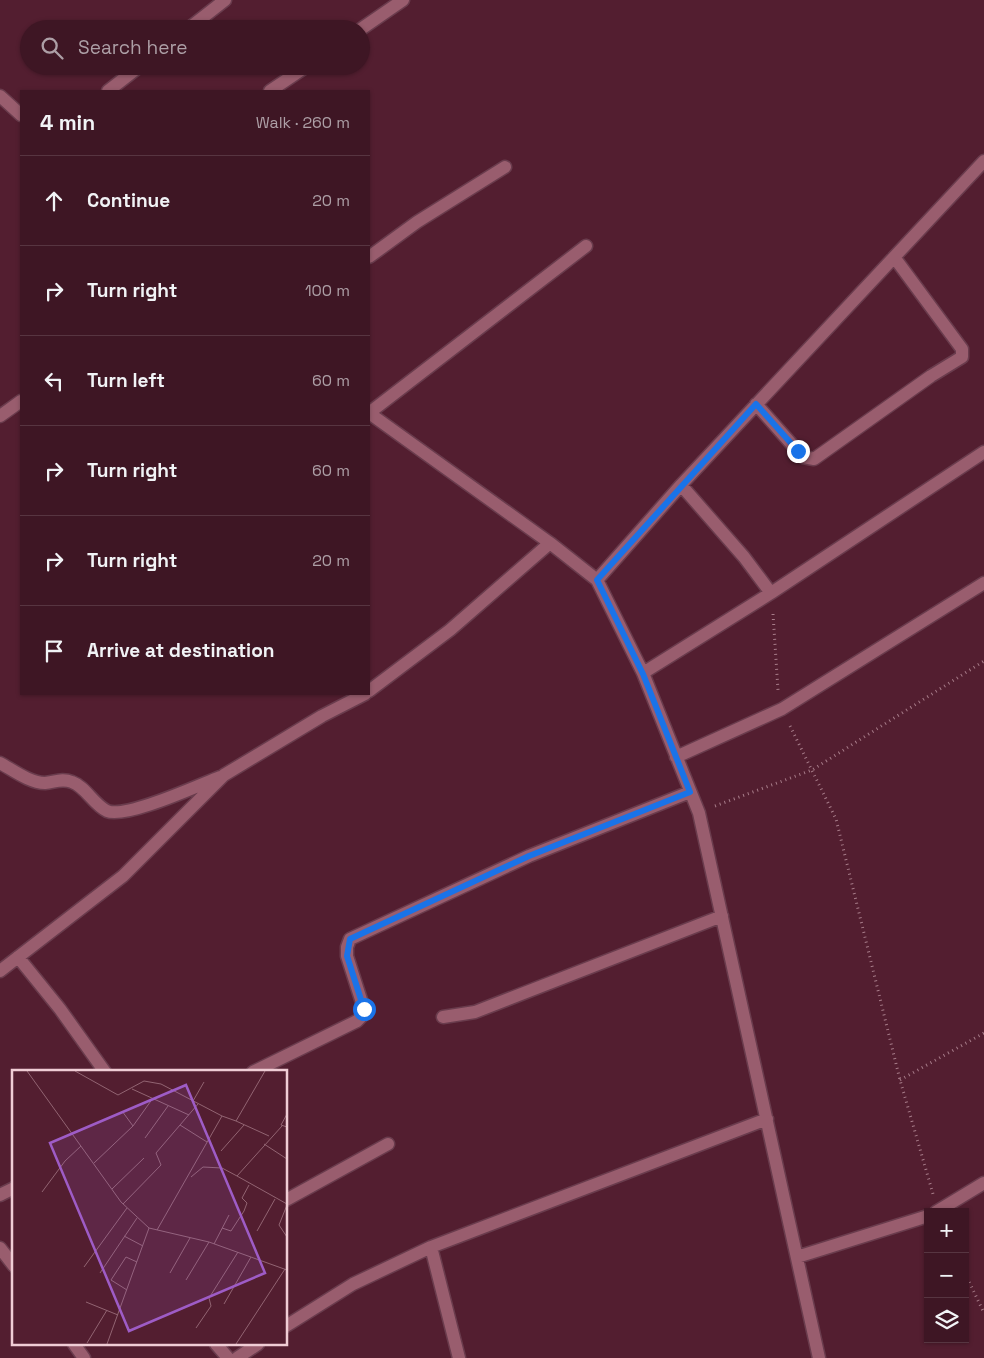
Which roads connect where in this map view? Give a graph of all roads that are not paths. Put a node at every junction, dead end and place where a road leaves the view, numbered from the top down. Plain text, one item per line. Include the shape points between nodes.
1 (224, 0) edge
2 (403, 0) edge
3 (199, 20) edge
4 (370, 23) edge
5 (128, 75) edge
6 (294, 75) edge
7 (109, 90) edge
8 (271, 90) edge
9 (0, 96) edge
10 (20, 114) edge
11 (984, 161) edge
12 (505, 167) dead end
13 (586, 246) dead end
14 (370, 256) edge
15 (894, 257) junction
16 (20, 402) edge
17 (756, 404) junction
18 (370, 412) edge
19 (370, 414) edge
20 (0, 416) edge
21 (984, 452) edge
22 (681, 485) junction
23 (550, 543) junction
24 (597, 580) junction
25 (984, 582) edge
26 (771, 593) junction
27 (643, 674) junction
28 (370, 690) edge
29 (363, 695) edge
30 (676, 757) junction
31 (0, 763) edge
32 (224, 775) junction
33 (690, 792) junction
34 (722, 916) junction
35 (18, 957) junction
36 (0, 971) edge
37 (443, 1017) dead end
38 (104, 1070) edge
39 (257, 1070) edge
40 (767, 1119) junction
41 (388, 1144) dead end
42 (984, 1183) edge
43 (12, 1189) edge
44 (0, 1195) edge
45 (288, 1199) edge
46 (942, 1208) edge
47 (924, 1217) edge
48 (430, 1247) junction
49 (0, 1248) edge
50 (797, 1257) junction
51 (12, 1263) edge
52 (288, 1325) edge
53 (75, 1346) edge
54 (218, 1346) edge
55 (255, 1346) edge
56 (84, 1358) edge
57 (228, 1358) edge
58 (237, 1358) edge
59 (459, 1358) edge
60 (819, 1358) edge

1 - 3 street
2 - 4 street
5 - 7 street
6 - 8 street
9 - 10 street
11 - 15 street
12 - 14 street via 417,222
13 - 18 street
15 - 17 street
15 - 17 street via 962,349 962,357 814,459 803,457
16 - 20 street
17 - 22 street
19 - 23 street
21 - 26 street
22 - 24 street
22 - 26 street
23 - 24 street
23 - 28 street via 450,630
24 - 27 street
25 - 30 street via 782,709
26 - 27 street
27 - 30 street
29 - 32 street
30 - 33 street
31 - 32 street via 36,781 74,782 108,812 119,813
32 - 35 street via 124,876
33 - 34 street
33 - 39 street via 529,856 350,939 347,956 364,1009 362,1016
34 - 37 street via 475,1012
34 - 40 street
35 - 36 street
35 - 38 street
40 - 48 street
40 - 50 street
41 - 45 street
42 - 46 street
43 - 44 street
47 - 50 street
48 - 52 street via 354,1284
48 - 59 street
49 - 51 street
50 - 60 street
53 - 56 street
54 - 57 street
55 - 58 street

